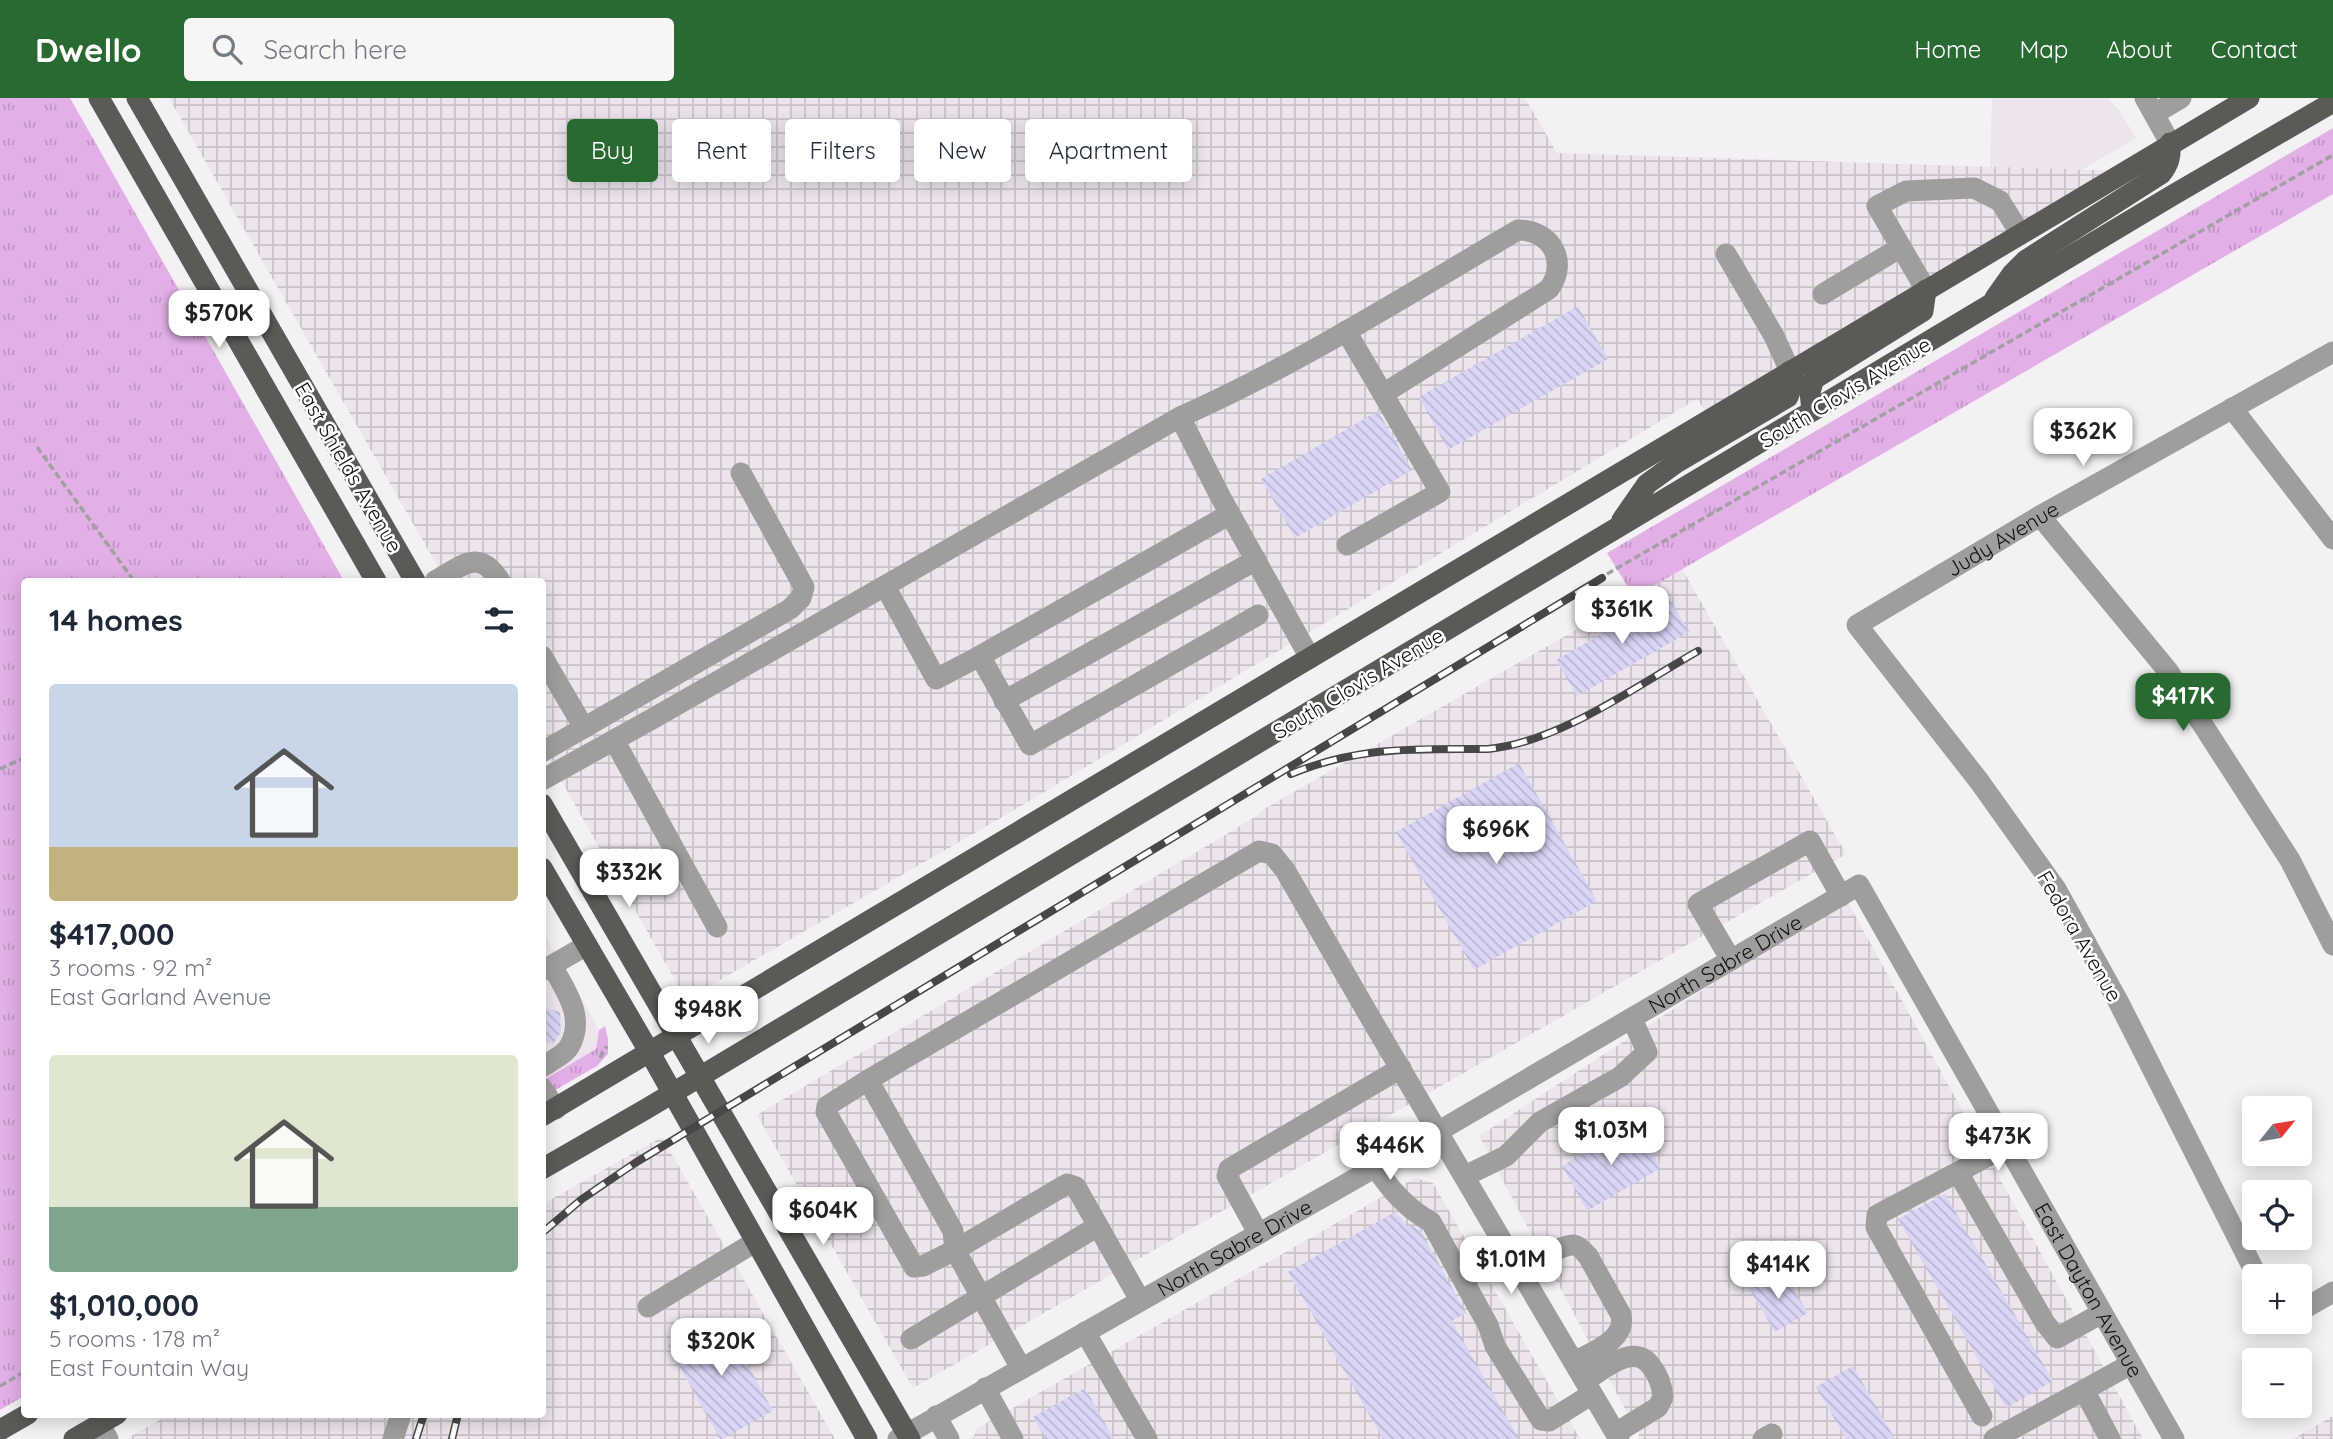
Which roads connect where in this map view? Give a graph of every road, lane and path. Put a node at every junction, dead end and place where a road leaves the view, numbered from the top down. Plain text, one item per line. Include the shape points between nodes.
1 (99, 98) edge
2 (137, 98) edge
3 (2181, 98) edge
4 (2249, 98) edge
5 (2333, 102) edge
6 (2149, 106) edge
7 (2170, 143) junction
8 (2333, 155) edge
9 (2020, 233) junction
10 (1901, 247) junction
11 (1726, 254) dead end
12 (1926, 290) junction
13 (1823, 293) dead end
14 (1989, 305) junction
15 (1346, 331) junction
16 (2333, 352) edge
17 (1790, 371) junction
18 (1383, 394) junction
19 (2232, 408) junction
20 (1812, 411) junction
21 (1180, 417) junction
22 (37, 447) dead end
23 (741, 473) dead end
24 (1230, 514) junction
25 (2040, 516) junction
26 (1617, 528) junction
27 (2333, 539) edge
28 (1347, 545) dead end
29 (1256, 561) junction
30 (1607, 574) dead end
31 (132, 578) edge
32 (375, 578) edge
33 (413, 578) edge
34 (440, 578) edge
35 (498, 578) edge
36 (885, 586) junction
37 (1258, 615) dead end
38 (1857, 625) joint
39 (980, 656) junction
40 (1310, 658) junction
41 (546, 663) edge
42 (1004, 701) junction
43 (584, 728) junction
44 (614, 740) junction
45 (546, 750) edge
46 (21, 759) edge
47 (0, 769) edge
48 (546, 778) edge
49 (546, 811) edge
50 (546, 875) edge
51 (1850, 891) junction
52 (718, 926) dead end
53 (587, 945) junction
54 (2333, 945) edge
55 (1731, 960) junction
56 (547, 969) edge
57 (1632, 1019) junction
58 (678, 1036) junction
59 (650, 1053) junction
60 (546, 1064) edge
61 (1401, 1068) junction
62 (701, 1076) junction
63 (868, 1080) junction
64 (672, 1093) junction
65 (549, 1113) edge
66 (1438, 1131) junction
67 (2007, 1146) junction
68 (546, 1167) edge
69 (1375, 1167) junction
70 (1960, 1171) junction
71 (1465, 1176) junction
72 (1098, 1226) junction
73 (1258, 1233) junction
74 (755, 1242) junction
75 (955, 1250) junction
76 (2251, 1264) edge
77 (1519, 1269) junction
78 (2333, 1292) edge
79 (982, 1298) junction
80 (1140, 1300) junction
81 (2312, 1304) edge
82 (648, 1307) dead end
83 (2102, 1312) junction
84 (1085, 1332) junction
85 (911, 1339) dead end
86 (1574, 1362) junction
87 (2132, 1364) junction
88 (1021, 1368) junction
89 (21, 1374) edge
90 (0, 1387) edge
91 (1589, 1387) junction
92 (985, 1388) junction
93 (2084, 1390) junction
94 (936, 1416) junction
95 (1982, 1416) dead end
96 (21, 1418) edge
97 (400, 1418) edge
98 (108, 1426) edge
99 (0, 1430) edge
100 (1617, 1436) edge
101 (905, 1437) edge
102 (74, 1439) edge
103 (393, 1439) edge
104 (867, 1439) edge
105 (949, 1439) edge
106 (1013, 1439) edge
107 (1147, 1439) edge
108 (1994, 1439) edge
109 (2110, 1439) edge
110 (2174, 1439) edge

1 - 32 main road, East Shields Avenue
2 - 33 main road, East Shields Avenue
3 - 6 street
4 - 7 main road
5 - 14 main road, South Clovis Avenue
6 - 7 street
7 - 9 main road
7 - 14 main road via 2168,165 2161,174 2026,260
8 - 30 path
9 - 10 street via 2000,201 1974,188 1906,191 1877,206
9 - 12 main road
10 - 12 street
10 - 13 street
11 - 17 street
12 - 17 main road
12 - 20 main road via 1923,311 1814,379
14 - 20 main road, South Clovis Avenue
15 - 18 street
15 - 18 street via 1518,230 1541,234 1548,241 1557,262 1556,279 1549,289
15 - 21 street
16 - 19 street, Judy Avenue
17 - 26 main road via 1794,380 1788,397 1647,484
17 - 40 main road
18 - 28 street via 1440,492
19 - 25 street, Judy Avenue
19 - 27 street
20 - 26 main road, South Clovis Avenue
21 - 24 street
21 - 36 street
22 - 31 path
23 - 43 street via 804,587 801,598 790,609
24 - 29 street
24 - 39 street
25 - 38 street, Judy Avenue
25 - 54 street via 2168,671 2290,860
26 - 62 main road, South Clovis Avenue
29 - 40 street
29 - 42 street
34 - 35 street via 478,561
36 - 39 street via 936,679
36 - 44 street
37 - 42 street via 1030,746
38 - 76 street, Fedora Avenue via 1979,781 2056,889
39 - 42 street
40 - 58 main road
41 - 43 street
43 - 45 street
44 - 48 street
44 - 52 street
46 - 47 path
49 - 58 main road
50 - 53 main road
51 - 55 street, North Sabre Drive
51 - 55 street, East Dayton Avenue via 1810,841 1698,904
51 - 67 street, East Dayton Avenue
53 - 56 street
53 - 59 main road
55 - 57 street, North Sabre Drive
56 - 60 street via 573,1005 576,1021 569,1046
57 - 66 street, North Sabre Drive
57 - 71 street via 1647,1052 1620,1077 1540,1122 1506,1156
58 - 59 main road
58 - 62 main road
59 - 64 main road
59 - 65 main road
61 - 63 street via 1285,870 1272,854 1259,851
61 - 66 street
61 - 73 street via 1229,1170 1227,1176
62 - 64 main road, South Clovis Avenue
62 - 101 main road
63 - 75 street via 953,1231
63 - 75 street via 827,1106 826,1112 914,1267
64 - 68 main road, South Clovis Avenue
64 - 74 main road
66 - 69 street, North Sabre Drive
66 - 71 street
67 - 70 street
67 - 83 street, East Dayton Avenue
69 - 73 street, North Sabre Drive
69 - 91 street via 1395,1195 1431,1222 1495,1346 1541,1420 1549,1421
70 - 83 street via 2057,1338
70 - 95 street via 1877,1215 1876,1227
71 - 77 street
72 - 75 street via 1076,1187 1067,1184
72 - 79 street
72 - 80 street
73 - 80 street, North Sabre Drive
74 - 82 street
74 - 104 main road
75 - 79 street
77 - 86 street
77 - 86 street via 1574,1245 1588,1256 1623,1324 1608,1343
78 - 81 street
79 - 85 street
79 - 88 street
80 - 84 street, North Sabre Drive
83 - 87 street, East Dayton Avenue
84 - 88 street, North Sabre Drive
84 - 107 street
86 - 91 street
87 - 93 street
87 - 110 street, East Dayton Avenue
88 - 92 street, North Sabre Drive
89 - 90 path
91 - 100 street
91 - 100 street via 1627,1356 1636,1354 1657,1375 1663,1396 1658,1407
92 - 94 street, North Sabre Drive
92 - 106 street
93 - 108 street
93 - 109 street
94 - 101 street, North Sabre Drive
94 - 105 street
96 - 99 main road
97 - 103 street
98 - 102 main road

